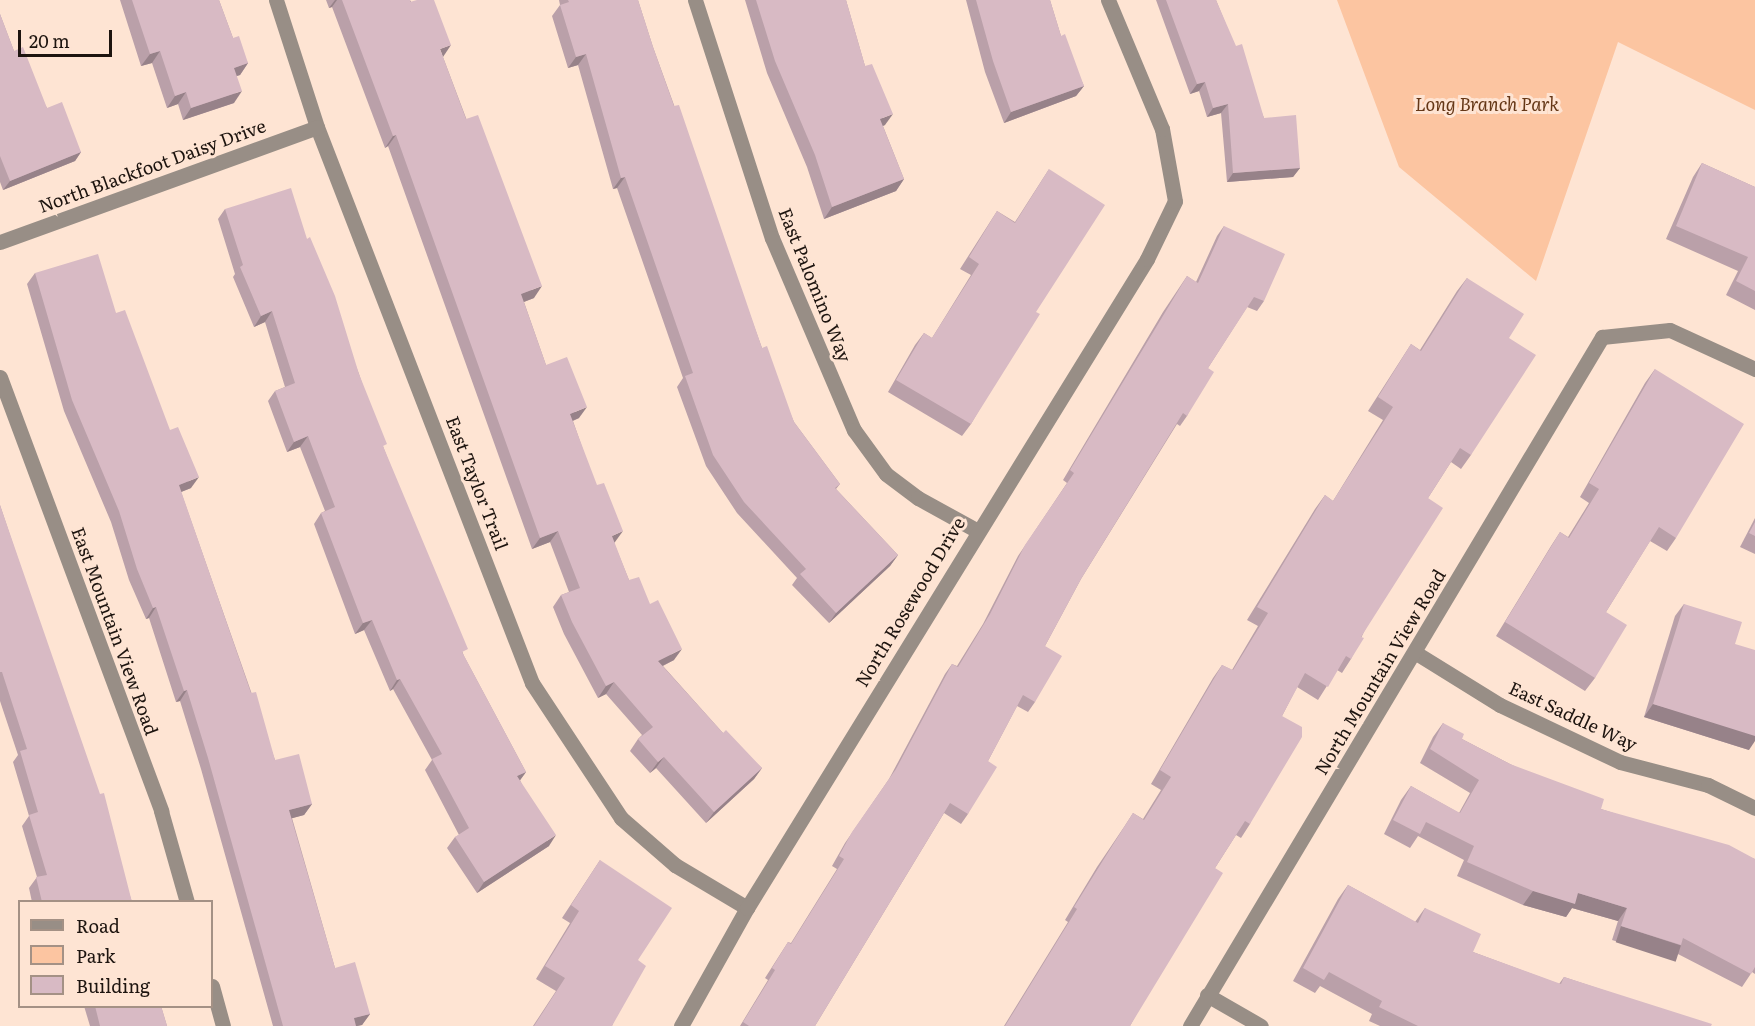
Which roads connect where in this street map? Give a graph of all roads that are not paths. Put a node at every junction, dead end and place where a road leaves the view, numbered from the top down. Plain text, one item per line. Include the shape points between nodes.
1 (276, 0) edge
2 (695, 0) edge
3 (1108, 0) edge
4 (317, 127) junction
5 (0, 242) edge
6 (1755, 369) edge
7 (0, 377) edge
8 (976, 530) junction
9 (1416, 653) junction
10 (1755, 808) edge
11 (186, 900) edge
12 (747, 908) junction
13 (213, 990) edge
14 (1207, 995) junction
15 (223, 1026) edge
16 (681, 1026) edge
17 (1190, 1026) edge
18 (1261, 1026) edge

1 - 4 street, East Taylor Trail
2 - 8 street, East Palomino Way via 772,238 854,430 886,474 918,498
3 - 8 street, North Rosewood Drive via 1162,129 1175,201 1147,259
4 - 5 street, North Blackfoot Daisy Drive
4 - 12 street, East Taylor Trail via 532,683 621,818 675,865
6 - 9 street, North Mountain View Road via 1670,330 1602,337
7 - 11 street, East Mountain View Road via 161,811
8 - 12 street, North Rosewood Drive
9 - 10 street, East Saddle Way via 1500,705 1620,762 1708,785
9 - 14 street, North Mountain View Road
12 - 16 street, North Rosewood Drive
13 - 15 street
14 - 17 street, North Mountain View Road
14 - 18 street

